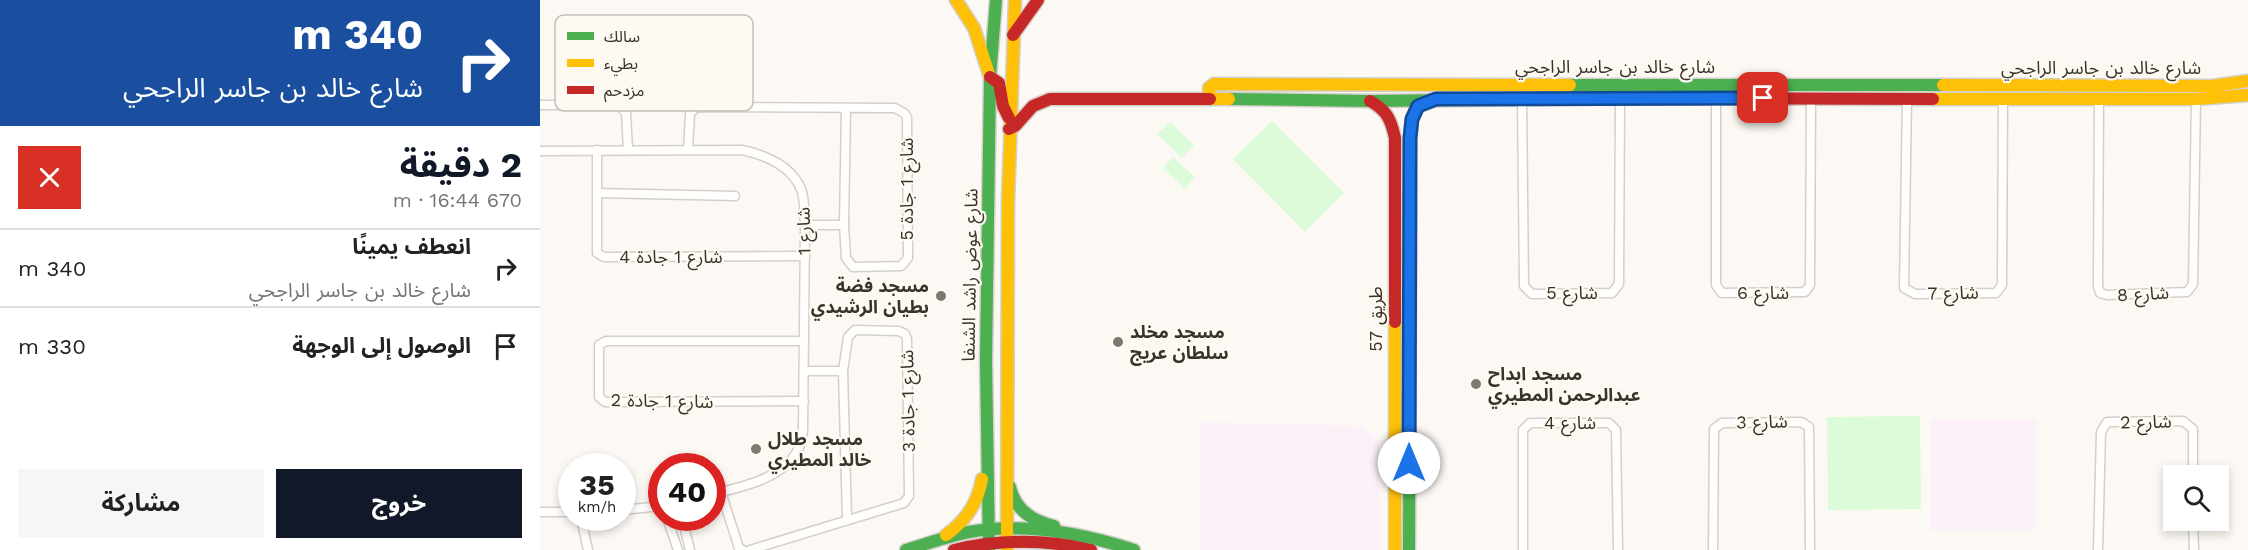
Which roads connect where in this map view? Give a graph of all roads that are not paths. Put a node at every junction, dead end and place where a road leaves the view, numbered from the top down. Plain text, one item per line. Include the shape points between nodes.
1 (956, 0) edge
2 (996, 0) edge
3 (1015, 0) edge
4 (1038, 0) edge
5 (1013, 35) junction
6 (990, 78) junction
7 (2248, 81) edge
8 (1848, 85) junction
9 (1872, 85) junction
10 (2248, 95) edge
11 (1522, 98) junction
12 (1620, 98) junction
13 (1716, 98) junction
14 (1810, 98) junction
15 (1848, 98) junction
16 (1870, 98) junction
17 (1907, 98) junction
18 (2003, 98) junction
19 (2099, 98) junction
20 (1210, 99) junction
21 (1436, 99) junction
22 (2196, 99) junction
23 (1369, 101) junction
24 (753, 108) edge
25 (846, 108) junction
26 (624, 111) edge
27 (692, 111) edge
28 (1009, 123) junction
29 (1395, 138) junction
30 (1410, 138) junction
31 (597, 150) junction
32 (628, 150) junction
33 (688, 150) junction
34 (540, 151) edge
35 (598, 194) junction
36 (735, 196) dead end
37 (805, 225) junction
38 (844, 225) junction
39 (805, 256) junction
40 (988, 306) junction
41 (804, 341) junction
42 (805, 371) junction
43 (843, 371) junction
44 (1008, 400) junction
45 (804, 401) junction
46 (986, 448) junction
47 (2193, 465) edge
48 (1008, 475) junction
49 (726, 490) edge
50 (1394, 505) junction
51 (1408, 506) junction
52 (540, 512) edge
53 (558, 512) edge
54 (726, 516) edge
55 (847, 519) junction
56 (1409, 521) junction
57 (1395, 522) junction
58 (1006, 528) junction
59 (989, 529) junction
60 (584, 531) edge
61 (672, 531) edge
62 (685, 531) edge
63 (2193, 531) edge
64 (937, 541) junction
65 (1101, 541) junction
66 (1067, 545) junction
67 (989, 546) edge
68 (1007, 546) edge
69 (588, 550) edge
70 (678, 550) edge
71 (690, 550) edge
72 (743, 550) edge
73 (750, 550) edge
74 (906, 550) edge
75 (954, 550) edge
76 (1051, 550) edge
77 (1091, 550) edge
78 (1134, 550) edge
79 (1395, 550) edge
80 (1409, 550) edge
81 (1523, 550) edge
82 (1618, 550) edge
83 (1713, 550) edge
84 (1810, 550) edge
85 (2098, 550) edge
86 (2194, 550) edge

1 - 6 street via 981,42
2 - 6 street, شارع عوض راشد الشنفا
3 - 5 street, شارع عوض راشد الشنفا
4 - 5 street
5 - 28 street, شارع عوض راشد الشنفا
6 - 28 street via 1001,82 1002,106
6 - 40 street, شارع عوض راشد الشنفا
7 - 9 street, شارع خالد بن جاسر الراجحي via 2212,86
8 - 9 street, شارع خالد بن جاسر الراجحي
8 - 15 street
8 - 20 street, شارع خالد بن جاسر الراجحي via 1214,84 1208,90
9 - 16 street via 1868,91
10 - 22 street, شارع خالد بن جاسر الراجحي
11 - 12 street, شارع خالد بن جاسر الراجحي
11 - 12 street, شارع 5 via 1524,286 1532,294 1555,294 1611,293 1619,284
11 - 21 street, شارع خالد بن جاسر الراجحي
12 - 13 street, شارع خالد بن جاسر الراجحي
13 - 14 street, شارع خالد بن جاسر الراجحي
13 - 14 street, شارع 6 via 1716,285 1722,293 1804,292 1810,285
14 - 15 street, شارع خالد بن جاسر الراجحي
15 - 16 street, شارع خالد بن جاسر الراجحي
16 - 17 street, شارع خالد بن جاسر الراجحي
17 - 18 street, شارع خالد بن جاسر الراجحي
17 - 18 street, شارع 7 via 1904,288 1915,294 1927,294 1996,293 2002,285
18 - 19 street, شارع خالد بن جاسر الراجحي
19 - 22 street, شارع خالد بن جاسر الراجحي
19 - 22 street, شارع 8 via 2098,286 2100,293 2107,296 2187,292 2193,284
20 - 23 street, شارع خالد بن جاسر الراجحي
20 - 28 street, شارع خالد بن جاسر الراجحي via 1050,99 1033,106 1015,126
21 - 23 street, شارع خالد بن جاسر الراجحي
21 - 30 street, طريق 57 via 1418,106
23 - 29 street, طريق 57 via 1383,108 1391,118
24 - 25 street, شارع 1 جادة 5
25 - 38 street, شارع 1 جادة 5
25 - 38 street, شارع 1 جادة 5 via 895,108 907,117 908,258 901,266 853,267 846,258
26 - 32 street
27 - 33 street, شارع 1 جادة 5
28 - 44 street, شارع عوض راشد الشنفا
29 - 30 street via 1400,133
29 - 50 street, طريق 57
30 - 51 street, طريق 57
31 - 32 street, شارع 1
31 - 34 street, شارع 1
31 - 35 street, شارع 1 جادة 4
32 - 33 street, شارع 1
33 - 37 street, شارع 1 via 742,150 773,160 802,192
35 - 36 street
35 - 39 street, شارع 1 جادة 4 via 597,253 604,257
37 - 38 street
37 - 39 street, شارع 1
39 - 41 street, شارع 1
40 - 44 street via 993,303 1002,307
40 - 46 street, شارع عوض راشد الشنفا
41 - 42 street, شارع 1
41 - 45 street, شارع 1 جادة 2 via 606,341 599,345 599,397 605,402
42 - 43 street
42 - 45 street, شارع 1
43 - 55 street, شارع 1 جادة 3
43 - 55 street, شارع 1 جادة 3 via 850,332 905,334 909,496 904,503
44 - 48 street, شارع عوض راشد الشنفا
45 - 49 street, شارع 1 via 803,432 798,449 788,462 767,477
46 - 59 street, شارع عوض راشد الشنفا
46 - 64 street via 975,503 958,527
47 - 85 street, شارع 2 via 2193,429 2183,421 2107,422 2101,432
48 - 58 street, شارع عوض راشد الشنفا
48 - 65 street via 1013,498 1030,517
50 - 51 street via 1403,509
50 - 57 street, طريق 57
51 - 56 street, طريق 57
52 - 53 street
54 - 72 street
55 - 73 street, شارع 1 جادة 3
56 - 57 street via 1400,518
56 - 80 street, طريق 57
57 - 79 street, طريق 57
58 - 59 street
58 - 65 street
58 - 68 street, شارع عوض راشد الشنفا
59 - 64 street
59 - 67 street, شارع عوض راشد الشنفا
60 - 69 street
61 - 70 street
62 - 71 street
63 - 86 street
64 - 74 street
65 - 78 street
66 - 68 street via 1028,541
66 - 76 street
66 - 77 street
67 - 68 street
67 - 75 street
81 - 82 street, شارع 4 via 1523,430 1530,423 1609,423 1616,430
83 - 84 street, شارع 3 via 1713,429 1722,423 1801,422 1809,427

